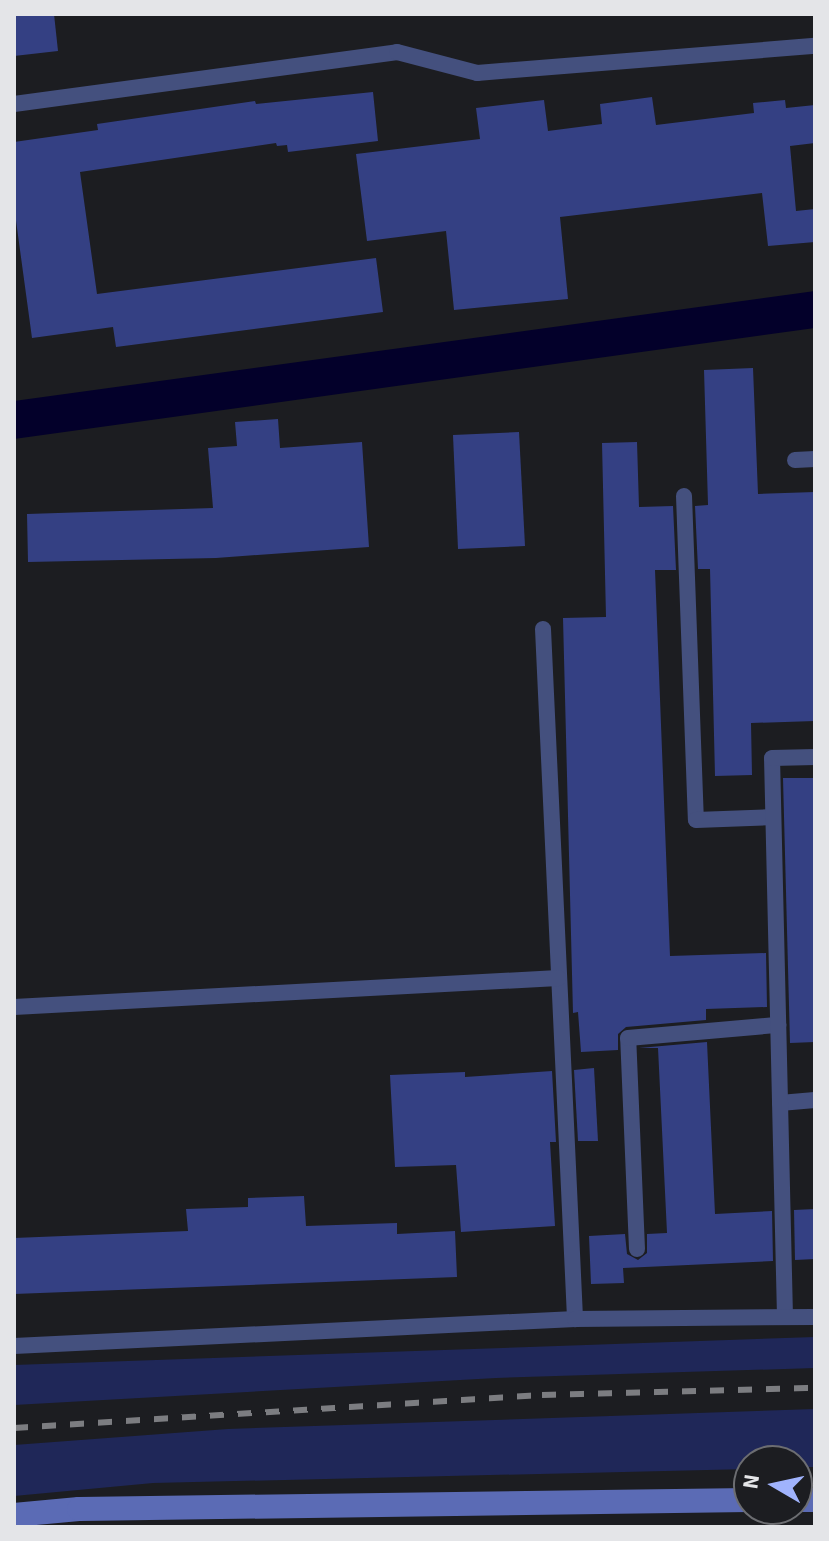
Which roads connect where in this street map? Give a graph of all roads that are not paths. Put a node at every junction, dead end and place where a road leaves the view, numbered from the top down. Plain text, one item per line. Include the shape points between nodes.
1 (815, 46) edge
2 (14, 104) edge
3 (815, 459) edge
4 (795, 460) dead end
5 (684, 496) dead end
6 (543, 629) dead end
7 (815, 757) edge
8 (773, 817) junction
9 (558, 978) junction
10 (14, 1007) edge
11 (778, 1025) junction
12 (815, 1100) edge
13 (780, 1103) junction
14 (637, 1249) dead end
15 (785, 1317) junction
16 (815, 1317) edge
17 (575, 1319) junction
18 (14, 1346) edge
19 (733, 1500) edge
20 (14, 1515) edge

1 - 2 lane via 477,73 397,52
3 - 4 lane
5 - 8 lane via 696,820
6 - 9 lane
7 - 8 lane via 772,758
8 - 11 lane
9 - 10 lane
9 - 17 lane
11 - 13 lane
11 - 14 lane via 628,1038
12 - 13 lane
13 - 15 lane
15 - 16 lane
15 - 17 lane
17 - 18 lane
19 - 20 main road via 79,1509

